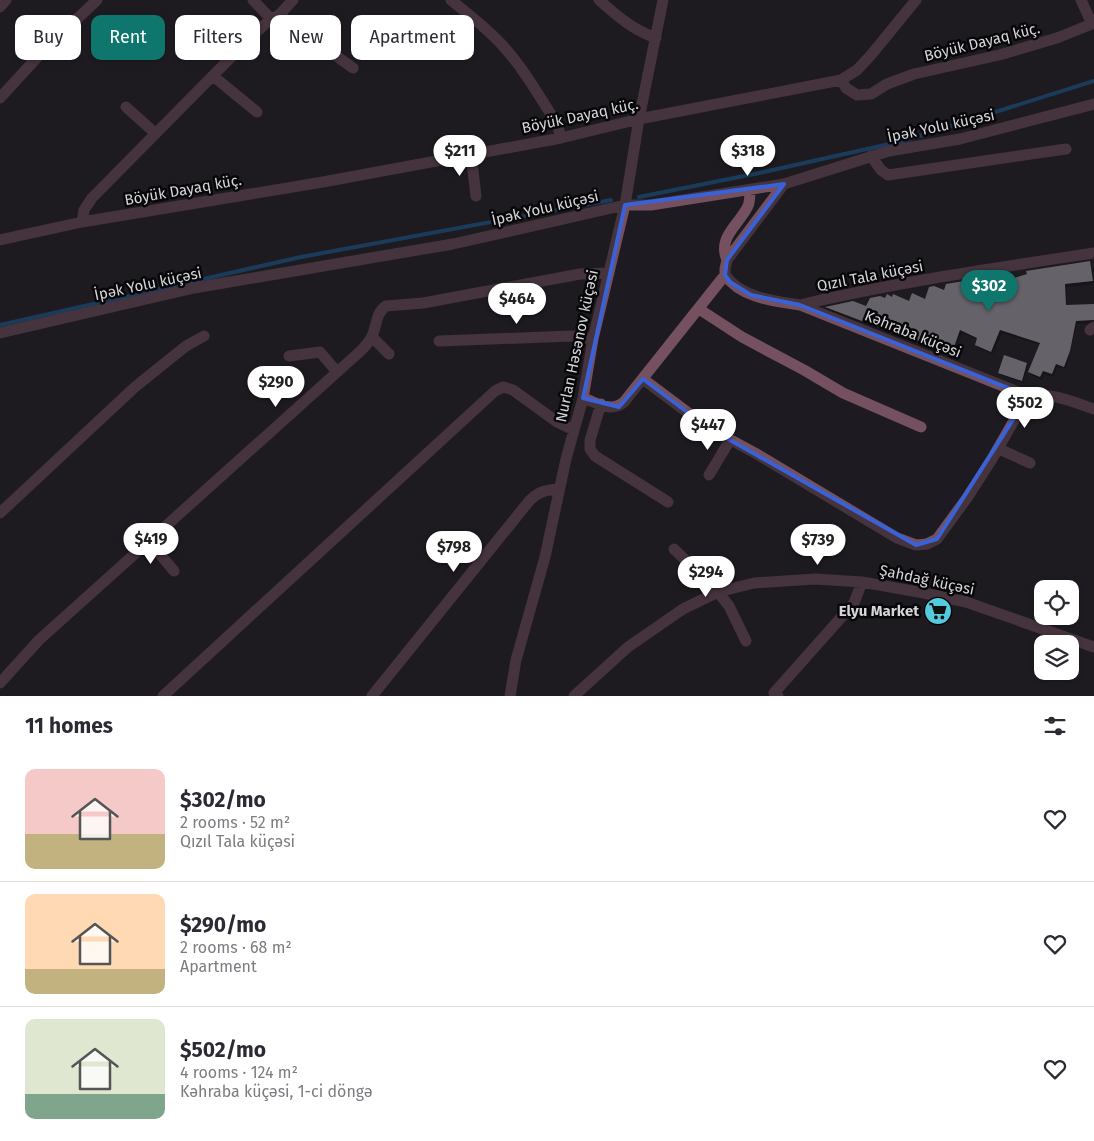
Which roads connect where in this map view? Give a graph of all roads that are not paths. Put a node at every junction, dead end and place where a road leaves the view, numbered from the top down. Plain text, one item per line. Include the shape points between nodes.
1 (6, 0) edge
2 (97, 0) edge
3 (253, 0) edge
4 (293, 0) edge
5 (451, 0) edge
6 (599, 0) edge
7 (663, 0) edge
8 (916, 0) edge
9 (1081, 0) edge
10 (0, 7) edge
11 (272, 15) edge
12 (277, 15) edge
13 (270, 22) edge
14 (1093, 23) edge
15 (656, 38) junction
16 (341, 60) edge
17 (353, 68) dead end
18 (213, 76) junction
19 (840, 80) junction
20 (0, 98) edge
21 (1094, 104) edge
22 (126, 107) dead end
23 (257, 112) dead end
24 (640, 119) junction
25 (155, 134) junction
26 (560, 138) junction
27 (1066, 149) dead end
28 (470, 154) junction
29 (872, 156) junction
30 (784, 184) junction
31 (750, 190) junction
32 (476, 196) dead end
33 (625, 205) junction
34 (82, 222) junction
35 (0, 240) edge
36 (1094, 252) edge
37 (727, 260) junction
38 (609, 273) junction
39 (725, 275) junction
40 (800, 305) junction
41 (699, 309) junction
42 (0, 333) edge
43 (204, 336) dead end
44 (372, 337) junction
45 (593, 339) junction
46 (439, 341) dead end
47 (389, 354) dead end
48 (289, 356) dead end
49 (337, 372) junction
50 (643, 379) junction
51 (1028, 396) junction
52 (584, 398) junction
53 (601, 404) junction
54 (1094, 410) edge
55 (921, 427) dead end
56 (574, 430) junction
57 (730, 440) junction
58 (998, 449) junction
59 (1030, 463) dead end
60 (709, 475) dead end
61 (558, 489) junction
62 (668, 502) dead end
63 (0, 513) edge
64 (149, 542) junction
65 (674, 549) dead end
66 (174, 571) dead end
67 (862, 582) junction
68 (718, 592) junction
69 (746, 641) dead end
70 (1094, 647) edge
71 (0, 682) edge
72 (774, 695) edge
73 (163, 696) edge
74 (372, 696) edge
75 (510, 696) edge
76 (574, 696) edge

1 - 10 street
2 - 20 street via 43,51
3 - 11 street
4 - 12 street
5 - 26 street via 484,26 522,68 558,126
6 - 15 street via 630,26
7 - 15 street, Nurlan Həsənov küçəsi
8 - 19 street via 871,56
9 - 14 street
13 - 18 street
14 - 19 street, Böyük Dayaq küç. via 1057,38 980,60 914,74 871,94 857,94
15 - 24 street, Nurlan Həsənov küçəsi
16 - 17 street
18 - 23 street
18 - 25 street
19 - 24 street, Böyük Dayaq küç.
21 - 29 street, İpək Yolu küçəsi via 960,139
22 - 25 street
24 - 26 street, Böyük Dayaq küç.
24 - 33 street, Nurlan Həsənov küçəsi
25 - 34 street via 92,198 84,210
26 - 28 street, Böyük Dayaq küç.
27 - 29 street via 888,175
28 - 32 street
28 - 34 street, Böyük Dayaq küç.
29 - 30 street, İpək Yolu küçəsi
30 - 31 street, İpək Yolu küçəsi
30 - 37 street
31 - 33 street, İpək Yolu küçəsi
31 - 37 street via 750,202 726,240
33 - 38 street, Nurlan Həsənov küçəsi
33 - 42 street, İpək Yolu küçəsi via 453,244 194,288
34 - 35 street, Böyük Dayaq küç.
36 - 40 street, Qızıl Tala küçəsi via 950,275
37 - 39 street
38 - 44 street via 580,274 423,303 386,306 379,313
38 - 45 street, Nurlan Həsənov küçəsi
39 - 40 street, Kəhraba küçəsi via 751,295
39 - 41 street
40 - 51 street, Kəhraba küçəsi
41 - 50 street
41 - 55 street via 742,337 843,393
43 - 63 street via 186,346 134,387
44 - 47 street
44 - 49 street
45 - 46 street via 571,336
45 - 52 street, Nurlan Həsənov küçəsi
48 - 49 street via 320,352
49 - 64 street
50 - 53 street via 619,407
50 - 57 street via 684,411
51 - 54 street, Kəhraba küçəsi via 1048,395
51 - 58 street
52 - 53 street
52 - 56 street, Nurlan Həsənov küçəsi
53 - 62 street via 590,449 595,456
56 - 61 street, Nurlan Həsənov küçəsi
56 - 73 street via 557,422 513,390 503,387 495,390
57 - 58 street via 897,538 916,545 937,539
57 - 60 street
58 - 59 street
61 - 74 street via 539,492 530,500
61 - 75 street, Nurlan Həsənov küçəsi via 545,557 516,660
64 - 66 street
64 - 71 street via 40,640
65 - 68 street
67 - 68 street, Şahdağ küçəsi via 815,579 754,583
67 - 70 street, Şahdağ küçəsi via 966,602
67 - 72 street via 854,603
68 - 69 street via 729,606
68 - 76 street, Şahdağ küçəsi via 682,609 628,647

